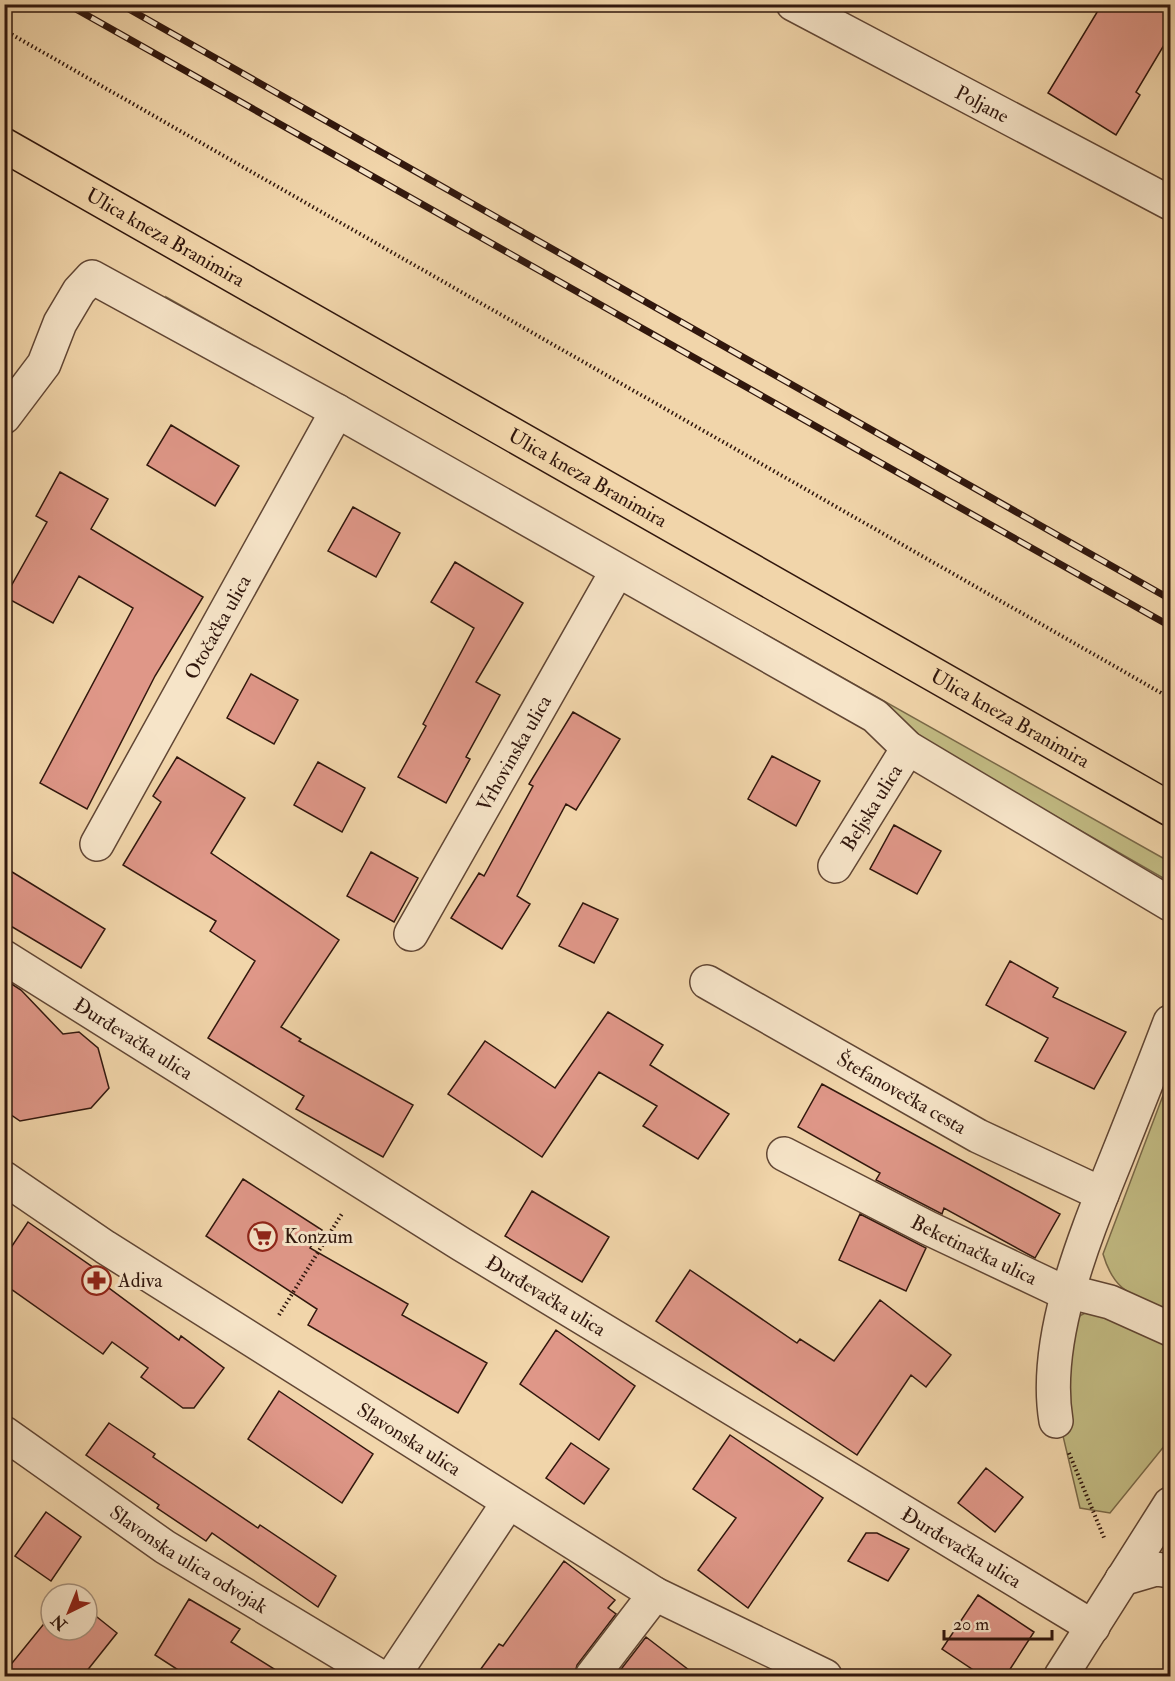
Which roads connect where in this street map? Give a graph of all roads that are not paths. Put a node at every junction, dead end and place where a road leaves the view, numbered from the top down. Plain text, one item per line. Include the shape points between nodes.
1 (794, 4) edge
2 (4, 146) edge
3 (1170, 203) edge
4 (337, 411) junction
5 (4, 417) edge
6 (617, 571) junction
7 (908, 748) junction
8 (1170, 809) edge
9 (97, 844) dead end
10 (835, 866) dead end
11 (1170, 904) edge
12 (411, 934) dead end
13 (4, 957) edge
14 (707, 982) dead end
15 (1170, 1022) edge
16 (784, 1154) dead end
17 (4, 1178) edge
18 (1102, 1194) junction
19 (1070, 1292) junction
20 (1170, 1329) edge
21 (1056, 1421) road end
22 (4, 1433) edge
23 (508, 1503) junction
24 (1170, 1504) edge
25 (1170, 1571) edge
26 (1122, 1579) junction
27 (655, 1594) junction
28 (1093, 1627) junction
29 (379, 1677) edge
30 (393, 1677) edge
31 (592, 1677) edge
32 (825, 1677) edge
33 (1061, 1677) edge

1 - 3 street, Poljane
2 - 8 main road, Ulica kneza Branimira
4 - 5 street via 92,277 60,323 44,364
4 - 6 street
4 - 9 street, Otočačka ulica
6 - 7 street via 875,716
6 - 12 street, Vrhovinska ulica
7 - 10 street, Beljska ulica
7 - 11 street
13 - 28 street, Đurđevačka ulica via 362,1181
14 - 18 street, Štefanovečka cesta via 978,1136
15 - 18 street
16 - 19 street, Beketinačka ulica via 928,1228
17 - 23 street, Slavonska ulica via 105,1247
18 - 19 street
19 - 20 street, Beketinačka ulica via 1110,1302
19 - 21 street via 1054,1361 1052,1398
22 - 29 street, Slavonska ulica odvojak via 165,1547
23 - 27 street, Slavonska ulica
23 - 30 street
24 - 26 street
25 - 26 street via 1156,1569
26 - 28 street
27 - 31 street
27 - 32 street, Slavonska ulica
28 - 33 street

